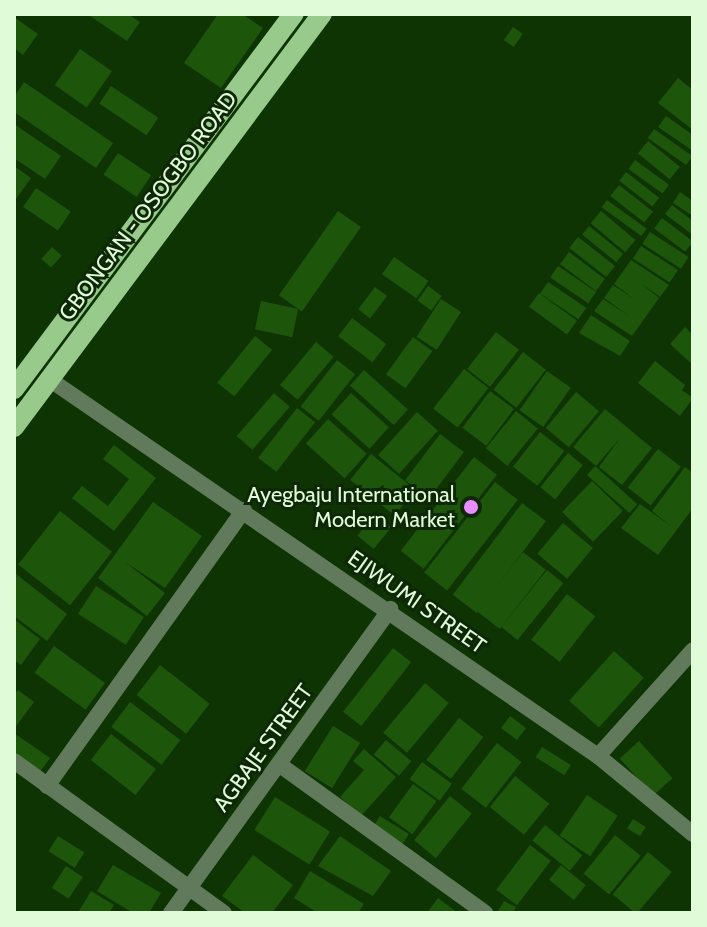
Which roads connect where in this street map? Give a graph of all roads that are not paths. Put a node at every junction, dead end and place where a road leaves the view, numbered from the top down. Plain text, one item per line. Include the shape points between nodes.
1 (294, 14) edge
2 (322, 14) edge
3 (49, 379) junction
4 (14, 389) edge
5 (14, 427) edge
6 (244, 510) junction
7 (390, 609) junction
8 (693, 650) edge
9 (598, 756) junction
10 (14, 761) edge
11 (280, 765) junction
12 (47, 786) junction
13 (693, 834) edge
14 (191, 884) junction
15 (171, 913) edge
16 (224, 913) edge
17 (485, 913) edge

1 - 4 main road, GBONGAN - OSOGBO ROAD
2 - 3 main road, GBONGAN - OSOGBO ROAD
3 - 5 main road, GBONGAN - OSOGBO ROAD
3 - 6 street, EJIWUMI STREET
6 - 7 street, EJIWUMI STREET
6 - 12 street
7 - 9 street, EJIWUMI STREET
7 - 11 street, AGBAJE STREET
8 - 9 street
9 - 13 street, EJIWUMI STREET
10 - 12 street
11 - 14 street, AGBAJE STREET
11 - 17 street
12 - 14 street
14 - 15 street, AGBAJE STREET
14 - 16 street

